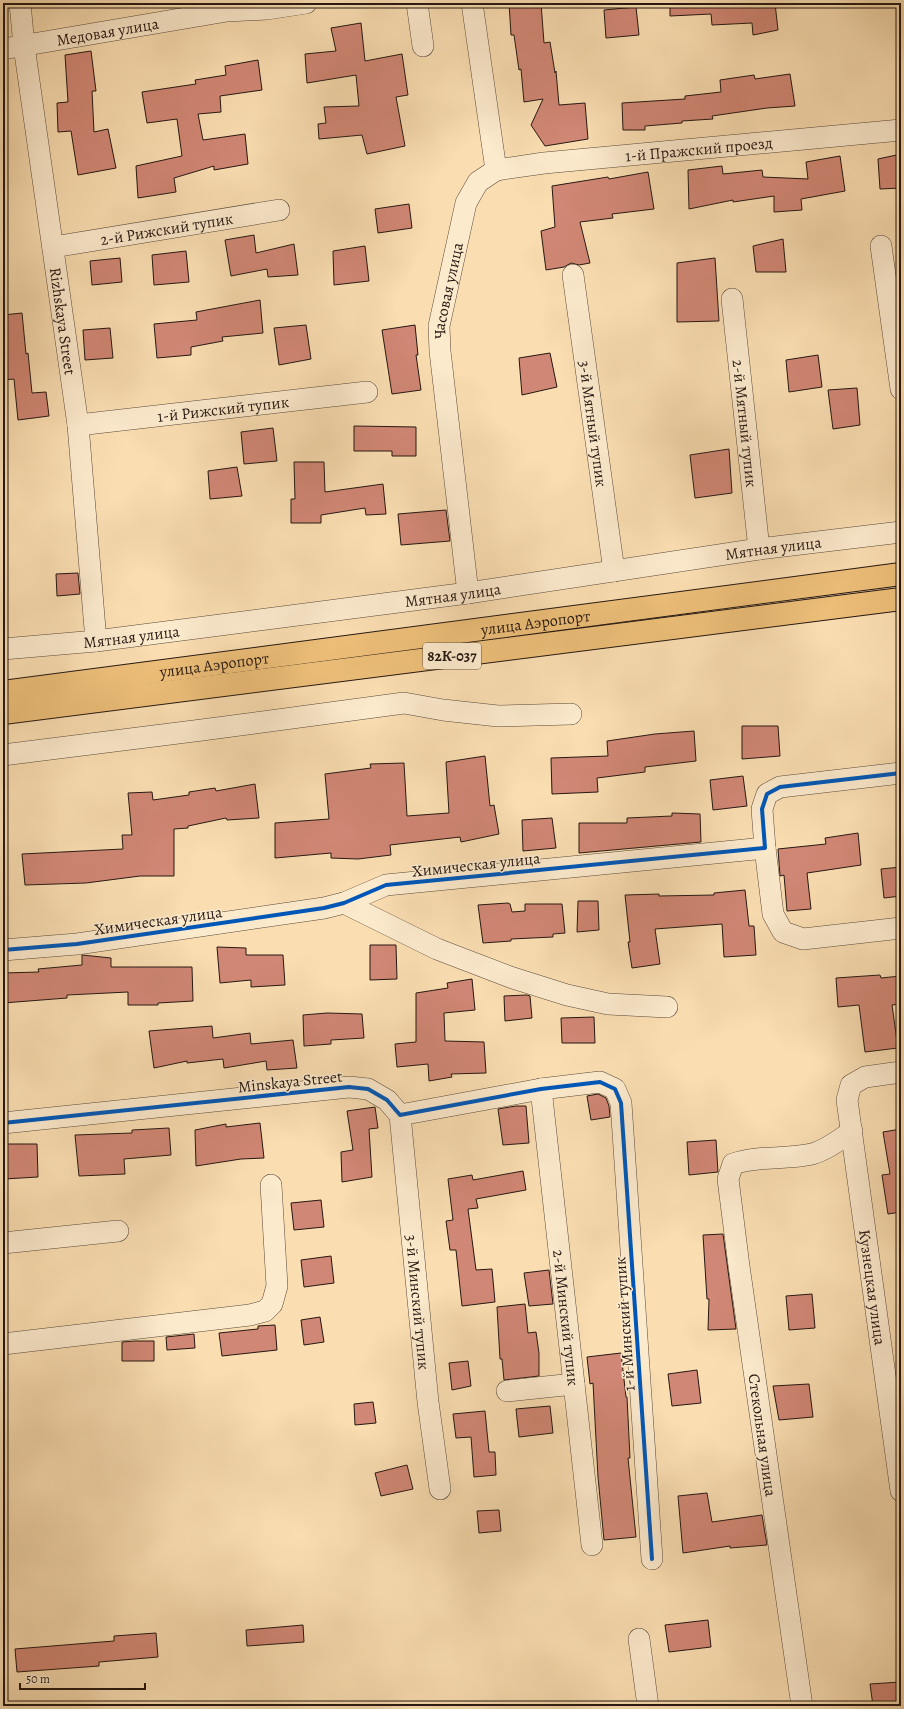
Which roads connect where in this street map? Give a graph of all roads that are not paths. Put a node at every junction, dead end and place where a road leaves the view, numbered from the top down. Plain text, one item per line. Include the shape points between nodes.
1 (20, 3) edge
2 (306, 3) edge
3 (417, 3) edge
4 (472, 3) edge
5 (226, 7) edge
6 (24, 46) junction
7 (423, 46) dead end
8 (3, 49) edge
9 (901, 130) edge
10 (496, 170) junction
11 (280, 210) dead end
12 (881, 246) dead end
13 (53, 247) junction
14 (573, 275) dead end
15 (732, 299) dead end
16 (901, 389) edge
17 (367, 392) dead end
18 (78, 425) junction
19 (901, 532) edge
20 (759, 549) junction
21 (614, 571) junction
22 (901, 574) edge
23 (468, 593) junction
24 (901, 599) edge
25 (96, 641) junction
26 (3, 649) edge
27 (3, 692) edge
28 (3, 713) edge
29 (571, 714) dead end
30 (3, 754) edge
31 (901, 773) edge
32 (765, 848) junction
33 (344, 903) junction
34 (901, 928) edge
35 (3, 950) edge
36 (667, 1007) dead end
37 (901, 1072) edge
38 (541, 1089) junction
39 (400, 1115) junction
40 (3, 1123) edge
41 (852, 1131) junction
42 (271, 1185) dead end
43 (118, 1231) dead end
44 (3, 1243) edge
45 (3, 1344) edge
46 (574, 1384) junction
47 (507, 1391) dead end
48 (440, 1489) dead end
49 (901, 1490) edge
50 (592, 1545) dead end
51 (652, 1559) dead end
52 (639, 1639) dead end
53 (648, 1706) edge
54 (802, 1706) edge

1 - 6 street, Rizhskaya Street
2 - 5 street, Медовая улица via 267,9
3 - 7 street
4 - 10 street
5 - 6 street, Медовая улица
6 - 8 street, Медовая улица
6 - 13 street, Rizhskaya Street
9 - 10 street, 1-й Пражский проезд via 544,163
10 - 23 street, Часовая улица via 478,182 466,203 439,326
11 - 13 street, 2-й Рижский тупик
12 - 16 street
13 - 18 street, Rizhskaya Street
14 - 21 street, 3-й Мятный тупик
15 - 20 street, 2-й Мятный тупик
17 - 18 street, 1-й Рижский тупик
18 - 25 street, Rizhskaya Street
19 - 20 street, Мятная улица
20 - 21 street, Мятная улица
21 - 23 street, Мятная улица
22 - 27 main road, улица Аэропорт
23 - 25 street, Мятная улица
24 - 28 main road, улица Аэропорт / 82К-037
25 - 26 street, Мятная улица
29 - 30 street via 498,716 404,703
31 - 32 street via 780,787 767,794 762,809
32 - 33 street, Химическая улица via 386,885
32 - 34 street via 773,914 783,932 803,939
33 - 35 street, Химическая улица via 77,944
33 - 36 street via 437,949 510,977 567,995 608,1004
37 - 41 street, Кузнецкая улица via 865,1077 851,1085 847,1100
38 - 39 street
38 - 46 street, 2-й Минский тупик
38 - 51 street, 1-й Минский тупик via 600,1082 615,1089 621,1103
39 - 40 street, Minskaya Street via 387,1100 368,1089 349,1087
39 - 48 street, 3-й Минский тупик via 428,1402
41 - 49 street, Кузнецкая улица
41 - 54 street, Стекольная улица via 813,1153 746,1160 733,1164 728,1179
42 - 45 street via 277,1286 272,1304 265,1311 242,1316
43 - 44 street
46 - 47 street
46 - 50 street, 2-й Минский тупик
52 - 53 street

